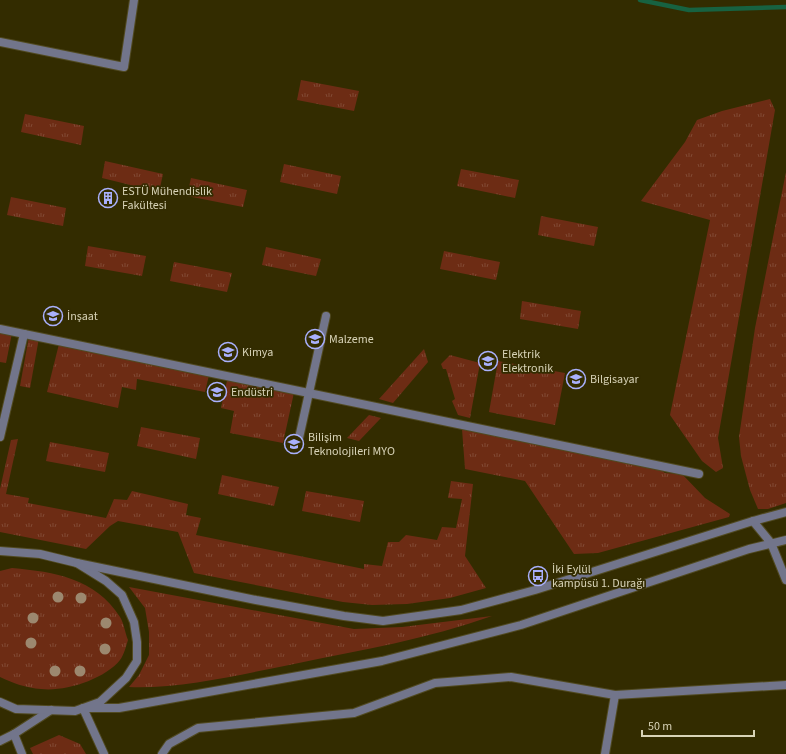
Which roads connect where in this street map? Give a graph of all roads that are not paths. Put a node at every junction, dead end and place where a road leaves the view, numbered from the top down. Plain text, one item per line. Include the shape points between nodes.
1 (134, 0) edge
2 (0, 42) edge
3 (326, 316) dead end
4 (0, 329) edge
5 (24, 334) junction
6 (309, 394) junction
7 (0, 437) edge
8 (296, 447) dead end
9 (699, 474) dead end
10 (786, 512) edge
11 (753, 521) junction
12 (786, 540) edge
13 (771, 543) junction
14 (0, 551) edge
15 (77, 563) junction
16 (786, 580) edge
17 (786, 685) edge
18 (615, 694) junction
19 (0, 702) edge
20 (83, 708) junction
21 (51, 710) junction
22 (14, 734) junction
23 (0, 741) edge
24 (22, 754) edge
25 (104, 754) edge
26 (162, 754) edge
27 (605, 754) edge

1 - 2 street via 124,67
3 - 6 street
4 - 5 street
5 - 6 street
5 - 7 street
6 - 8 street
6 - 9 street
10 - 11 street
11 - 13 street
11 - 15 street via 535,590 461,610 383,621 270,602
12 - 13 street
13 - 16 street
13 - 20 street via 521,625 382,661 118,708
14 - 15 street via 40,554
15 - 20 street via 106,581 122,596 134,622 137,642 137,661 126,678 100,702
17 - 18 street
18 - 26 street via 511,677 434,683 354,713 198,728 169,744
18 - 27 street
19 - 21 street via 16,709
20 - 21 street via 75,711
20 - 25 street
21 - 22 street
22 - 23 street
22 - 24 street

